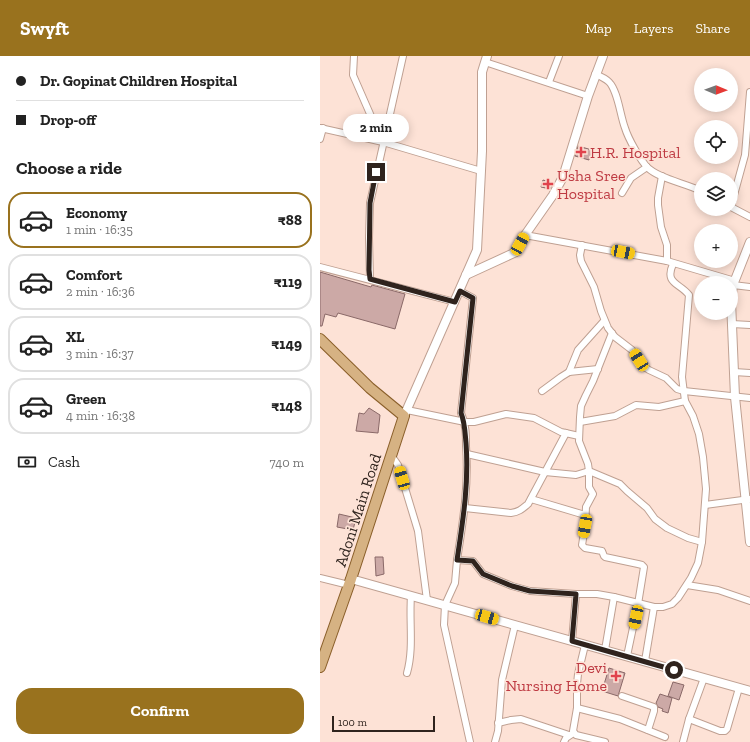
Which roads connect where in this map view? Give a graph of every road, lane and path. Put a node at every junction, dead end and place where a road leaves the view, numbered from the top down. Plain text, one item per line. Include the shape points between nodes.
1 (354, 56) edge
2 (403, 56) edge
3 (559, 56) edge
4 (603, 56) edge
5 (486, 59) edge
6 (595, 74) junction
7 (549, 82) junction
8 (750, 92) edge
9 (588, 96) junction
10 (321, 128) edge
11 (320, 139) edge
12 (371, 139) junction
13 (383, 142) junction
14 (647, 166) junction
15 (481, 170) junction
16 (662, 176) junction
17 (738, 181) edge
18 (694, 188) edge
19 (622, 193) dead end
20 (738, 211) edge
21 (750, 217) edge
22 (525, 235) junction
23 (750, 242) edge
24 (582, 245) junction
25 (670, 262) junction
26 (320, 267) edge
27 (466, 275) junction
28 (713, 276) edge
29 (737, 276) edge
30 (370, 279) junction
31 (738, 284) edge
32 (750, 287) edge
33 (460, 291) junction
34 (455, 302) junction
35 (732, 320) edge
36 (604, 321) junction
37 (732, 324) junction
38 (750, 325) edge
39 (612, 333) junction
40 (320, 339) edge
41 (598, 369) junction
42 (569, 372) junction
43 (734, 372) junction
44 (750, 373) edge
45 (542, 391) dead end
46 (684, 391) junction
47 (736, 397) junction
48 (750, 398) edge
49 (685, 401) junction
50 (405, 413) junction
51 (465, 422) junction
52 (580, 422) junction
53 (566, 433) junction
54 (579, 436) junction
55 (467, 454) junction
56 (391, 455) junction
57 (589, 471) junction
58 (545, 472) junction
59 (531, 499) junction
60 (748, 500) edge
61 (705, 505) junction
62 (465, 508) junction
63 (586, 515) junction
64 (702, 542) junction
65 (750, 542) edge
66 (457, 560) junction
67 (320, 578) edge
68 (350, 582) junction
69 (686, 584) junction
70 (576, 594) junction
71 (411, 596) junction
72 (614, 597) junction
73 (427, 600) junction
74 (750, 601) edge
75 (638, 604) junction
76 (445, 605) junction
77 (654, 608) junction
78 (515, 625) junction
79 (572, 641) junction
80 (585, 645) junction
81 (605, 650) junction
82 (627, 656) junction
83 (645, 662) junction
84 (320, 667) edge
85 (407, 673) dead end
86 (704, 678) junction
87 (739, 688) junction
88 (750, 691) edge
89 (622, 696) dead end
90 (577, 708) junction
91 (689, 718) junction
92 (498, 723) junction
93 (648, 730) junction
94 (572, 734) junction
95 (665, 736) dead end
96 (596, 741) edge
97 (470, 742) edge
98 (495, 742) edge
99 (564, 742) edge
100 (605, 742) edge
101 (683, 742) edge

1 - 12 street via 353,75 374,123
2 - 13 street
3 - 7 street
4 - 6 street
5 - 7 street
5 - 15 street via 482,72
6 - 9 street
6 - 14 street via 610,83 630,139
7 - 9 street
8 - 17 street via 745,155
9 - 22 street via 563,177
10 - 11 street
10 - 12 street
12 - 13 street
13 - 15 street
13 - 30 street via 370,203
14 - 16 street
14 - 19 street via 631,178
15 - 27 street via 477,250
16 - 18 street
16 - 25 street via 658,205
20 - 21 street
22 - 24 street
22 - 27 street via 516,252
23 - 29 street
24 - 25 street
24 - 36 street via 581,261 594,287
25 - 28 street
25 - 46 street via 672,280 689,295 682,377
26 - 30 street
27 - 33 street
30 - 34 street
31 - 32 street
33 - 34 street
33 - 51 street via 473,298 461,413
34 - 50 street
35 - 37 street
36 - 39 street
36 - 42 street via 578,350
37 - 38 street
37 - 43 street
39 - 41 street
39 - 46 street via 632,350 643,366
40 - 50 main road via 370,388
41 - 42 street
41 - 52 street via 581,406
42 - 45 street
43 - 44 street
43 - 47 street
46 - 47 street
46 - 49 street
47 - 48 street
47 - 60 street
49 - 52 street via 659,407 636,405 615,416
49 - 61 street via 693,416 703,457
50 - 51 street
50 - 56 main road, Adoni Main Road
51 - 53 street via 506,414 534,418
51 - 55 street
52 - 54 street
53 - 54 street
53 - 58 street
54 - 57 street
55 - 58 street
55 - 62 street
56 - 68 main road, Adoni Main Road
56 - 73 street via 398,465 418,531
57 - 58 street via 576,475
57 - 63 street via 589,486 593,494 587,504
57 - 64 street via 620,484 647,508 655,519 668,528
58 - 59 street
59 - 62 street via 517,512 511,513
59 - 63 street
60 - 61 street
60 - 65 street
61 - 64 street
62 - 66 street
63 - 75 street via 583,547 602,551 605,557 644,567
64 - 69 street via 698,563
66 - 70 street via 473,561 483,574 512,586 530,591
66 - 76 street via 455,582
67 - 68 street
68 - 71 street, Adoni Main Road
68 - 84 main road
69 - 74 street via 718,590
69 - 77 street via 672,604
70 - 72 street
70 - 79 street
71 - 73 street, Adoni Main Road
71 - 85 street via 411,650
72 - 75 street
72 - 81 street
73 - 76 street, Adoni Main Road
75 - 77 street
75 - 82 street
76 - 78 street, Adoni Main Road
76 - 97 street via 445,634
77 - 83 street
78 - 79 street, Adoni Main Road
78 - 92 street via 502,680
79 - 80 street, Adoni Main Road
80 - 81 street, Adoni Main Road
80 - 90 street via 577,679
81 - 82 street, Adoni Main Road
82 - 83 street, Adoni Main Road
83 - 86 street, Adoni Main Road
86 - 87 street, Adoni Main Road
86 - 91 street
87 - 88 street, Adoni Main Road
87 - 91 street via 727,730 720,731
89 - 93 street via 654,708
90 - 93 street via 620,719
90 - 94 street
91 - 101 street
92 - 94 street via 520,719
92 - 98 street
93 - 95 street
94 - 96 street
94 - 99 street
96 - 100 street

